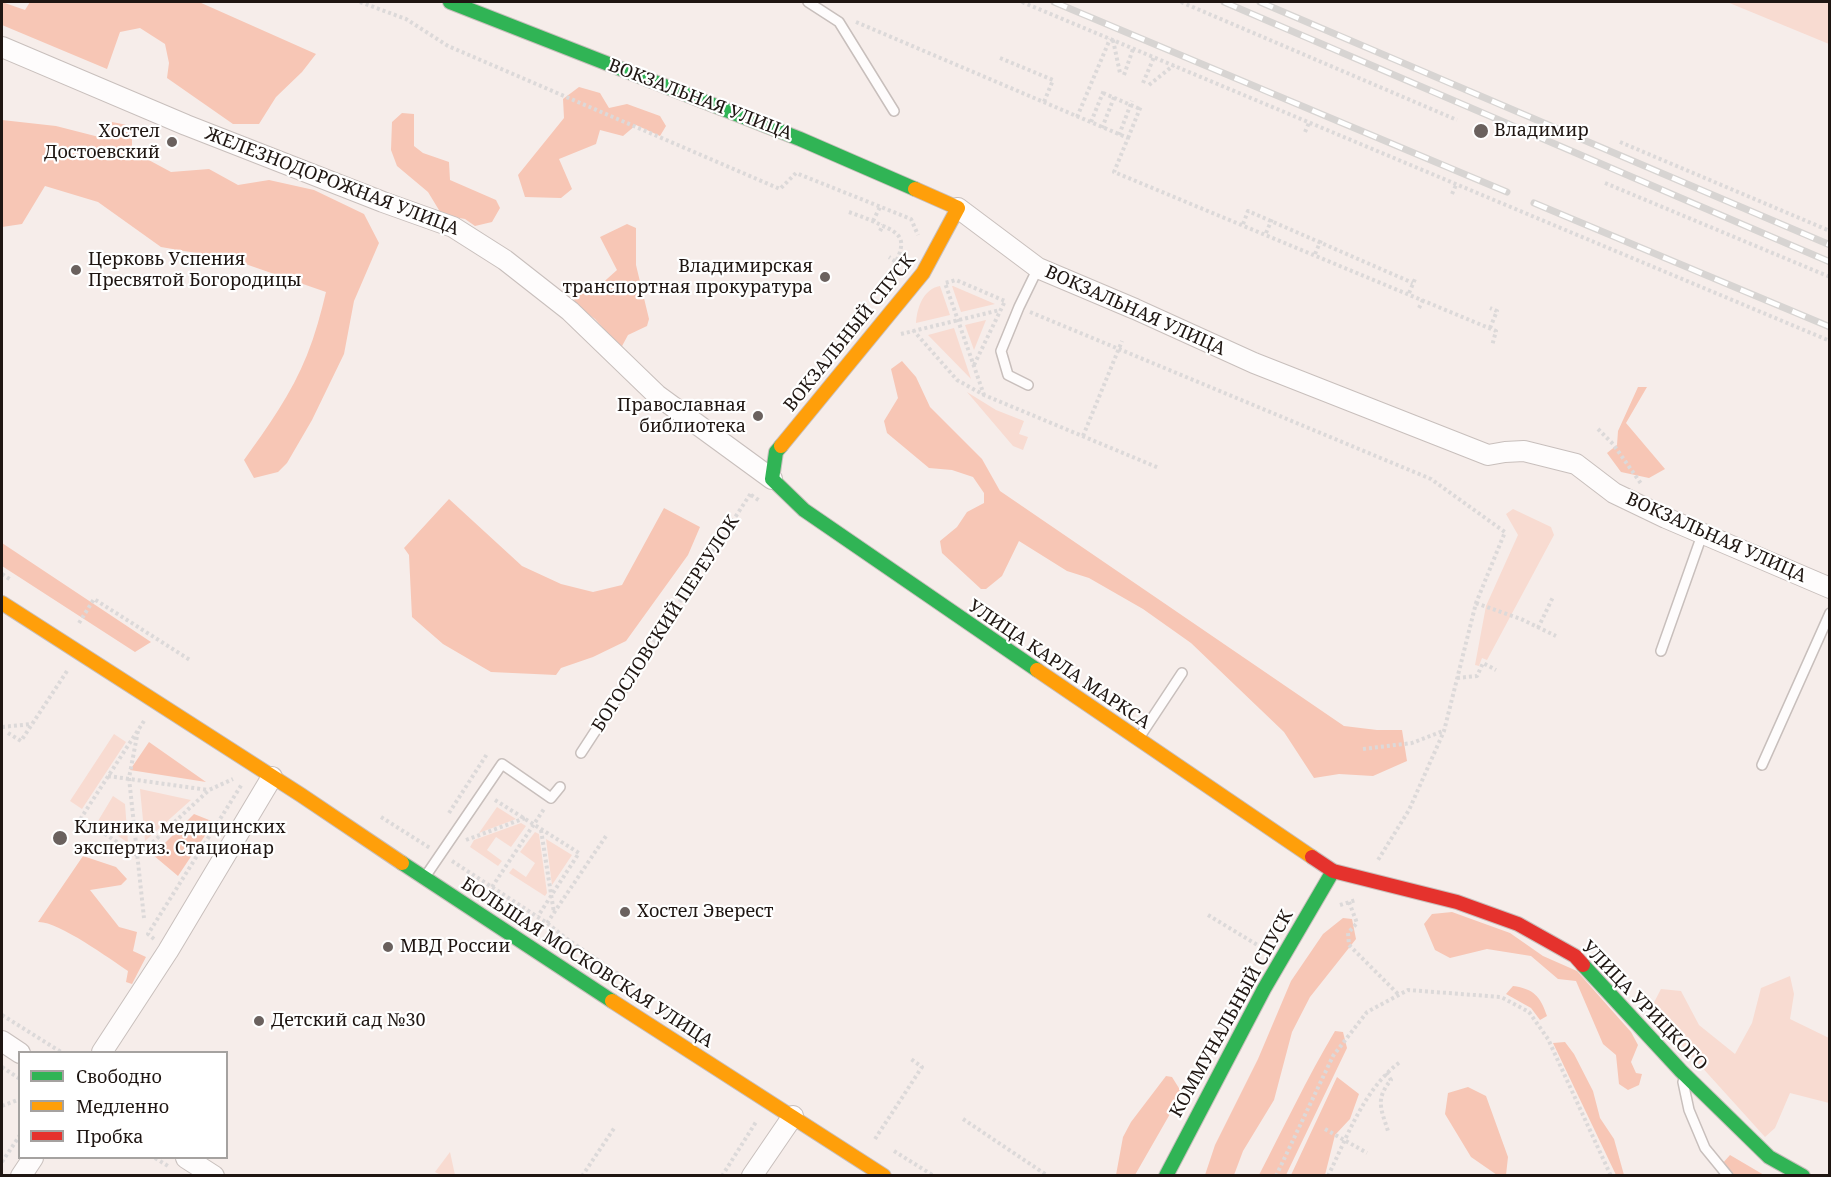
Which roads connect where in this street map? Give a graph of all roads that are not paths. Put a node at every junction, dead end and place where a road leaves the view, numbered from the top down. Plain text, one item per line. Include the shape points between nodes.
1 (450, 2) edge
2 (808, 2) edge
3 (2, 47) edge
4 (894, 111) dead end
5 (958, 208) junction
6 (1038, 268) junction
7 (1028, 385) dead end
8 (772, 479) junction
9 (1702, 535) junction
10 (1830, 588) edge
11 (2, 603) edge
12 (1830, 613) edge
13 (1661, 651) dead end
14 (643, 658) road end
15 (1182, 673) dead end
16 (1138, 740) junction
17 (581, 753) dead end
18 (1762, 765) dead end
19 (272, 777) junction
20 (560, 787) dead end
21 (1333, 871) junction
22 (424, 879) junction
23 (2, 1041) edge
24 (103, 1051) edge
25 (18, 1052) edge
26 (1681, 1071) junction
27 (793, 1116) junction
28 (32, 1159) edge
29 (188, 1159) edge
30 (21, 1176) edge
31 (214, 1176) edge
32 (752, 1176) edge
33 (884, 1176) edge
34 (1166, 1176) edge
35 (1728, 1176) edge
36 (1803, 1176) edge

1 - 5 main road, ВОКЗАЛЬНАЯ УЛИЦА via 800,139
2 - 4 lane via 839,22
3 - 8 street, ЖЕЛЕЗНОДОРОЖНАЯ УЛИЦА via 186,125 453,227 505,260 570,311 657,395
5 - 6 street, ВОКЗАЛЬНАЯ УЛИЦА
5 - 8 main road, ВОКЗАЛЬНЫЙ СПУСК via 923,273 776,452
6 - 7 lane via 1000,351 1008,375
6 - 9 street, ВОКЗАЛЬНАЯ УЛИЦА via 1254,363 1488,455 1524,452 1576,464 1614,493
8 - 16 main road, УЛИЦА КАРЛА МАРКСА via 804,510
9 - 10 street, ВОКЗАЛЬНАЯ УЛИЦА
9 - 13 lane
11 - 19 main road, БОЛЬШАЯ МОСКОВСКАЯ УЛИЦА
12 - 18 lane
14 - 17 lane, БОГОСЛОВСКИЙ ПЕРЕУЛОК
15 - 16 lane
16 - 21 main road, УЛИЦА КАРЛА МАРКСА
19 - 22 main road, БОЛЬШАЯ МОСКОВСКАЯ УЛИЦА
19 - 24 street
20 - 22 lane via 551,798 502,764
21 - 26 main road, УЛИЦА УРИЦКОГО via 1456,902 1518,924 1575,956
21 - 34 main road, КОММУНАЛЬНЫЙ СПУСК via 1264,989
22 - 27 main road, БОЛЬШАЯ МОСКОВСКАЯ УЛИЦА
23 - 25 street
26 - 35 lane via 1689,1110 1705,1148
26 - 36 main road, УЛИЦА УРИЦКОГО via 1769,1157
27 - 32 street
27 - 33 main road, БОЛЬШАЯ МОСКОВСКАЯ УЛИЦА
28 - 30 street
29 - 31 street

